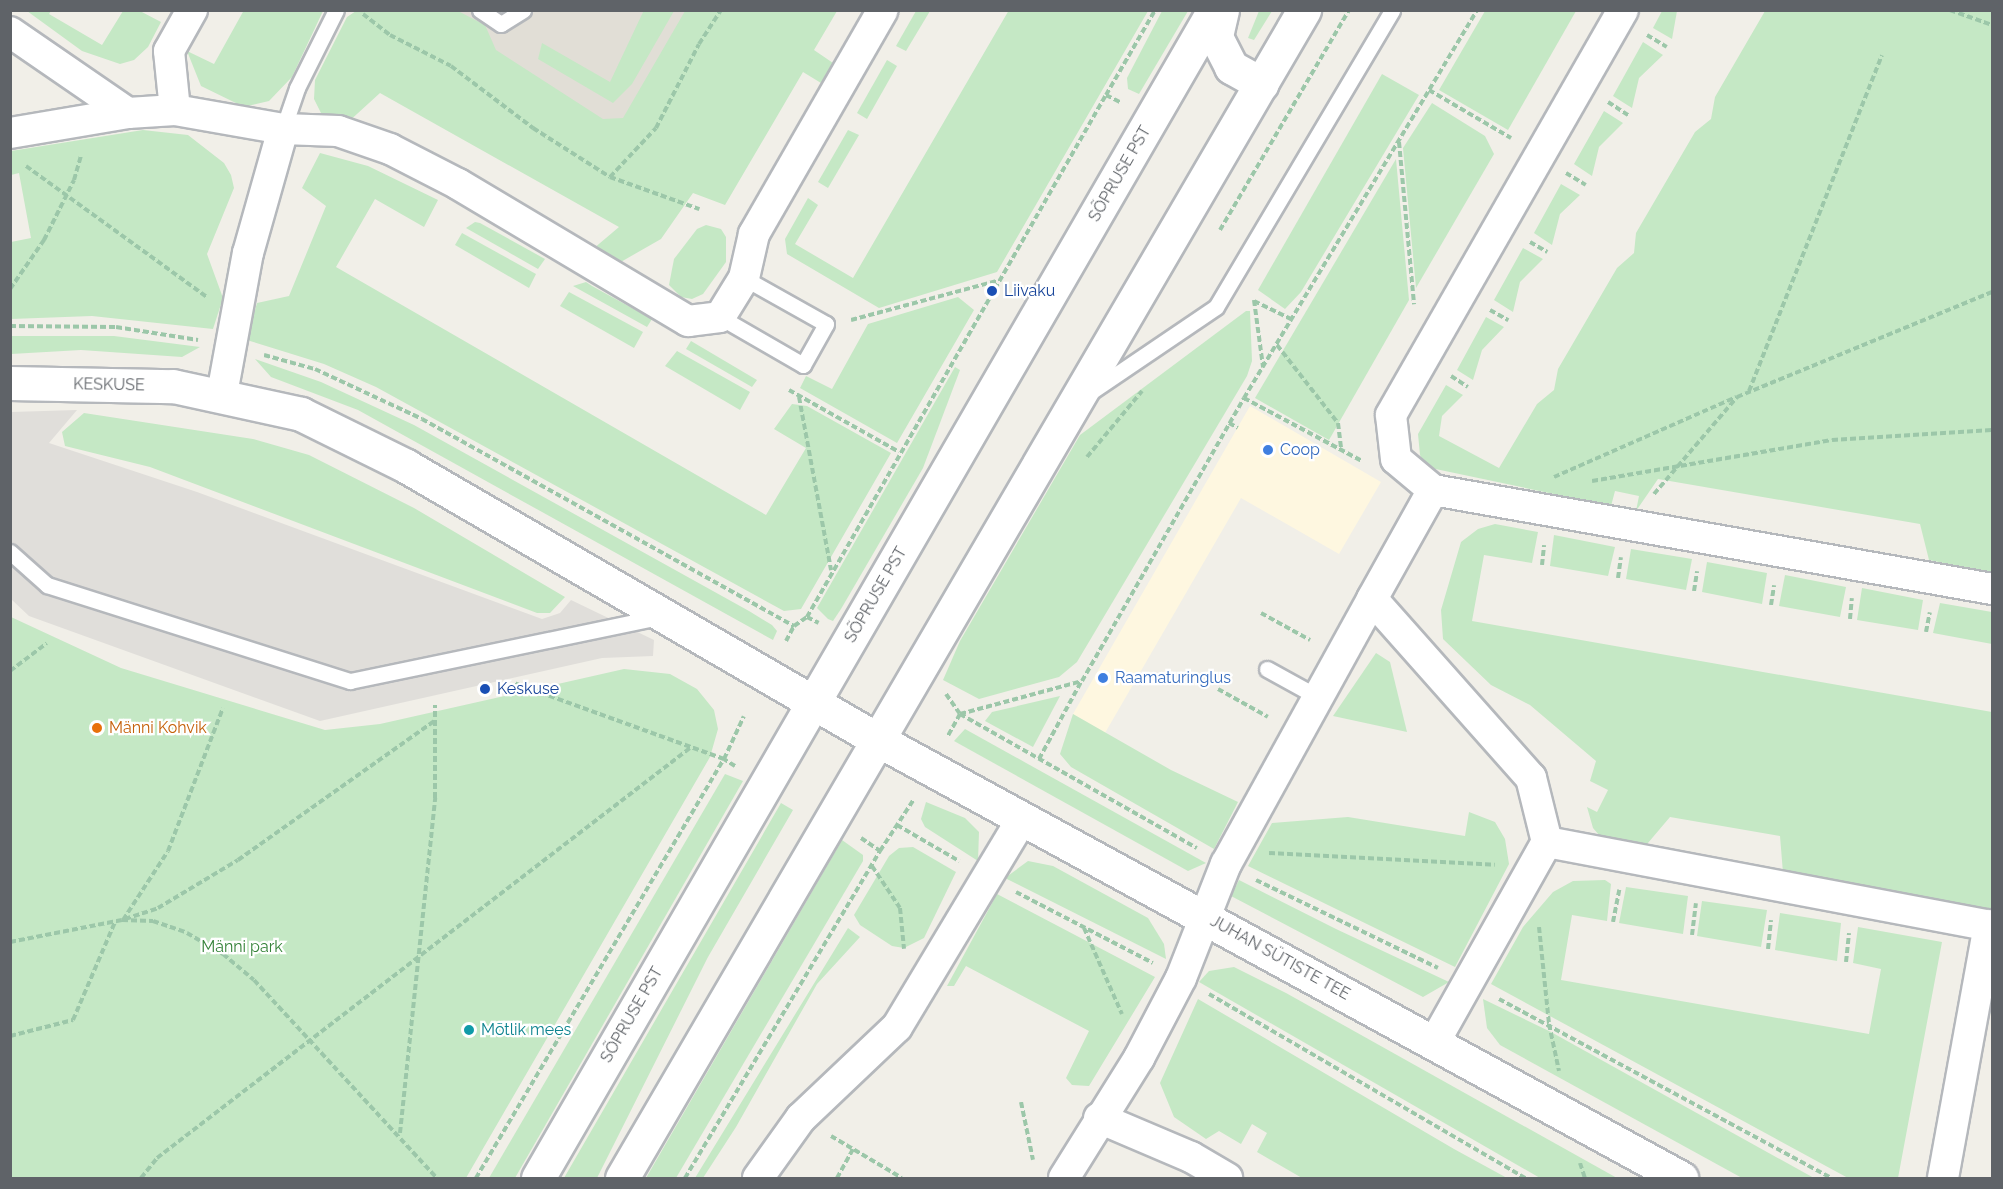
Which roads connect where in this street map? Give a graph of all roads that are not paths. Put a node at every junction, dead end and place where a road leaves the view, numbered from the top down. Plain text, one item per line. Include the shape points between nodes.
1 (192, 10) edge
2 (336, 10) edge
3 (480, 10) edge
4 (523, 10) edge
5 (883, 10) edge
6 (1214, 10) edge
7 (1222, 10) edge
8 (1304, 10) edge
9 (1392, 10) edge
10 (1623, 10) edge
11 (10, 32) edge
12 (1262, 84) junction
13 (175, 110) junction
14 (128, 113) junction
15 (283, 129) junction
16 (10, 133) edge
17 (744, 278) junction
18 (720, 317) junction
19 (16, 389) edge
20 (222, 394) junction
21 (1069, 407) junction
22 (1433, 490) junction
23 (10, 552) edge
24 (1992, 589) edge
25 (1372, 599) junction
26 (667, 615) junction
27 (1267, 669) dead end
28 (1318, 697) junction
29 (813, 704) junction
30 (878, 740) junction
31 (1022, 819) junction
32 (1547, 842) junction
33 (1205, 917) junction
34 (1991, 926) edge
35 (1434, 1042) junction
36 (1099, 1118) junction
37 (538, 1179) edge
38 (622, 1179) edge
39 (758, 1179) edge
40 (1064, 1179) edge
41 (1227, 1179) edge
42 (1681, 1179) edge
43 (1943, 1179) edge

1 - 13 street via 169,51
2 - 15 lane via 297,88
3 - 4 lane via 501,24
5 - 17 street via 754,234
6 - 29 main road, SÕPRUSE PST
7 - 12 main road via 1216,37 1231,67
8 - 12 main road
9 - 21 lane via 1216,307
10 - 22 street via 1391,415 1396,459
11 - 14 street
12 - 21 main road
13 - 14 street
13 - 15 street
14 - 16 street
15 - 18 street via 338,131 390,149 688,321
15 - 20 street via 248,253
17 - 18 street
17 - 18 lane via 826,324 803,365
19 - 20 main road, KESKUSE via 173,386
20 - 26 main road, KESKUSE via 301,414 406,466
21 - 30 main road
22 - 24 street
22 - 25 street
23 - 26 lane via 47,585 350,681
25 - 28 street
25 - 32 street via 1531,778
26 - 29 main road, KESKUSE
27 - 28 lane
28 - 33 street via 1229,858
29 - 30 main road, KESKUSE
29 - 37 main road, SÕPRUSE PST
30 - 31 main road, JUHAN SÜTISTE TEE
30 - 38 main road
31 - 33 main road, JUHAN SÜTISTE TEE
31 - 39 street via 897,1027 801,1118
32 - 34 street
32 - 35 street
33 - 35 main road, JUHAN SÜTISTE TEE
33 - 36 street via 1181,978 1139,1059
34 - 43 street
35 - 42 main road, JUHAN SÜTISTE TEE
36 - 40 street
36 - 41 street via 1191,1157

